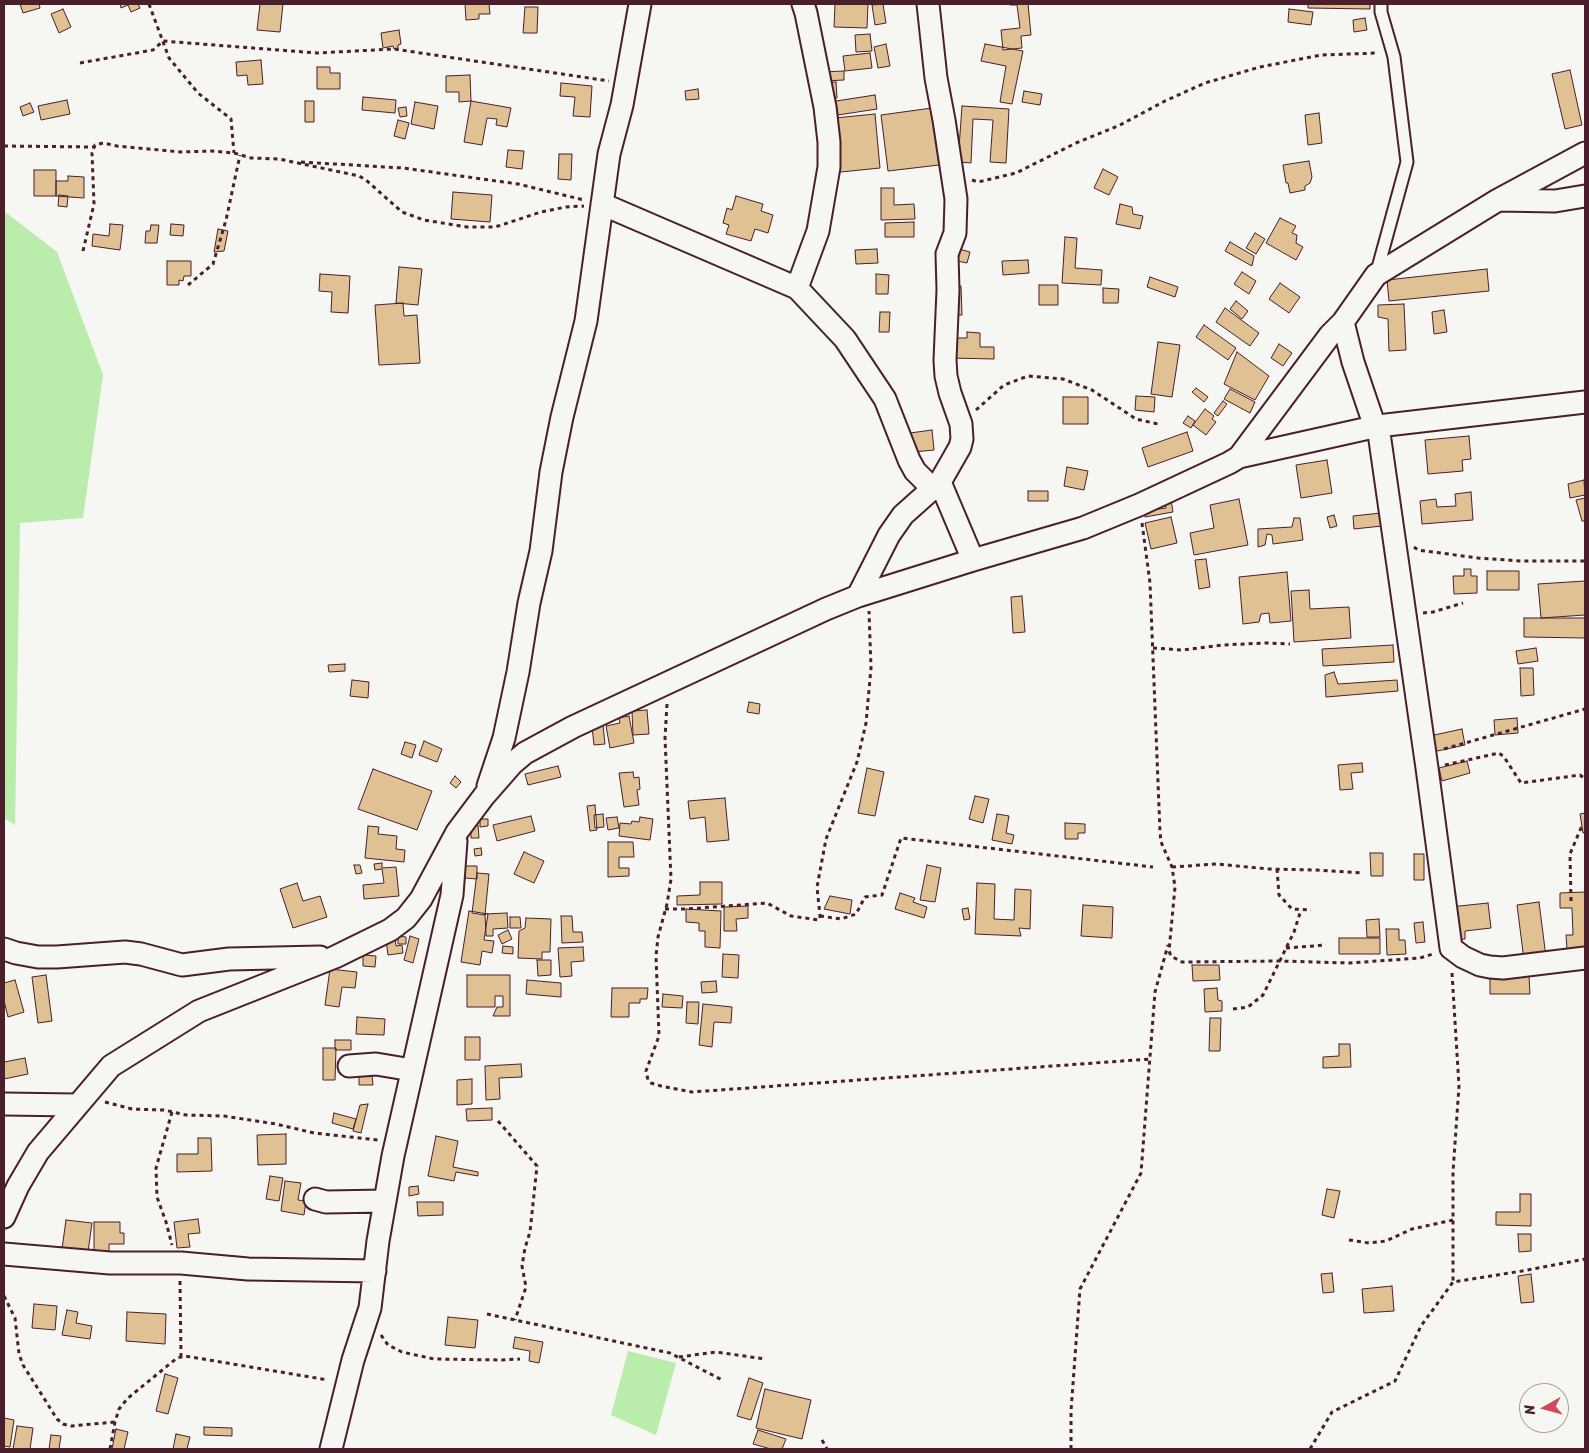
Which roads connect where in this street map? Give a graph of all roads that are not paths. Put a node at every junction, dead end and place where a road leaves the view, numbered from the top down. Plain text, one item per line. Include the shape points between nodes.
1 (640, 4) edge
2 (803, 4) edge
3 (928, 4) edge
4 (1381, 4) edge
5 (1585, 153) edge
6 (1585, 196) edge
7 (1498, 200) junction
8 (602, 204) junction
9 (1376, 274) junction
10 (797, 288) junction
11 (1343, 322) junction
12 (1585, 402) edge
13 (1376, 426) junction
14 (1239, 457) junction
15 (936, 486) junction
16 (974, 560) junction
17 (863, 595) junction
18 (484, 796) junction
19 (457, 832) junction
20 (4, 949) edge
21 (335, 957) junction
22 (1585, 958) edge
23 (349, 1066) dead end
24 (412, 1070) junction
25 (4, 1104) edge
26 (76, 1105) junction
27 (315, 1199) dead end
28 (385, 1201) junction
29 (4, 1217) edge
30 (4, 1254) edge
31 (375, 1271) junction
32 (330, 1449) edge

1 - 8 street
2 - 10 street via 825,107 829,168 818,231
3 - 15 street via 936,78 956,199 955,232 947,254 945,360 962,438 960,447
4 - 9 lane via 1393,52 1407,162
5 - 7 street
6 - 7 street via 1555,201
7 - 9 street
8 - 10 street
8 - 18 street via 586,321 553,463 541,551 518,672 504,738
9 - 11 street
10 - 15 street via 845,339 885,399 909,460
11 - 13 street via 1353,362
11 - 14 street
12 - 13 street
13 - 14 street
13 - 22 street via 1405,615 1432,759 1451,948 1480,965 1503,968
14 - 16 street via 1083,528
15 - 16 street
15 - 17 street via 903,515 889,534
16 - 17 street
17 - 18 street via 826,609 525,753
18 - 19 street
19 - 21 street via 421,899 406,918 390,930
19 - 24 street via 452,895
20 - 21 street via 38,957 124,952 182,965 229,959
21 - 26 street via 198,1011 110,1066
23 - 24 street via 376,1064
24 - 28 street
25 - 26 street
26 - 29 street via 38,1152
27 - 28 street via 326,1202
28 - 31 street
30 - 31 street via 110,1263
31 - 32 street via 367,1316

